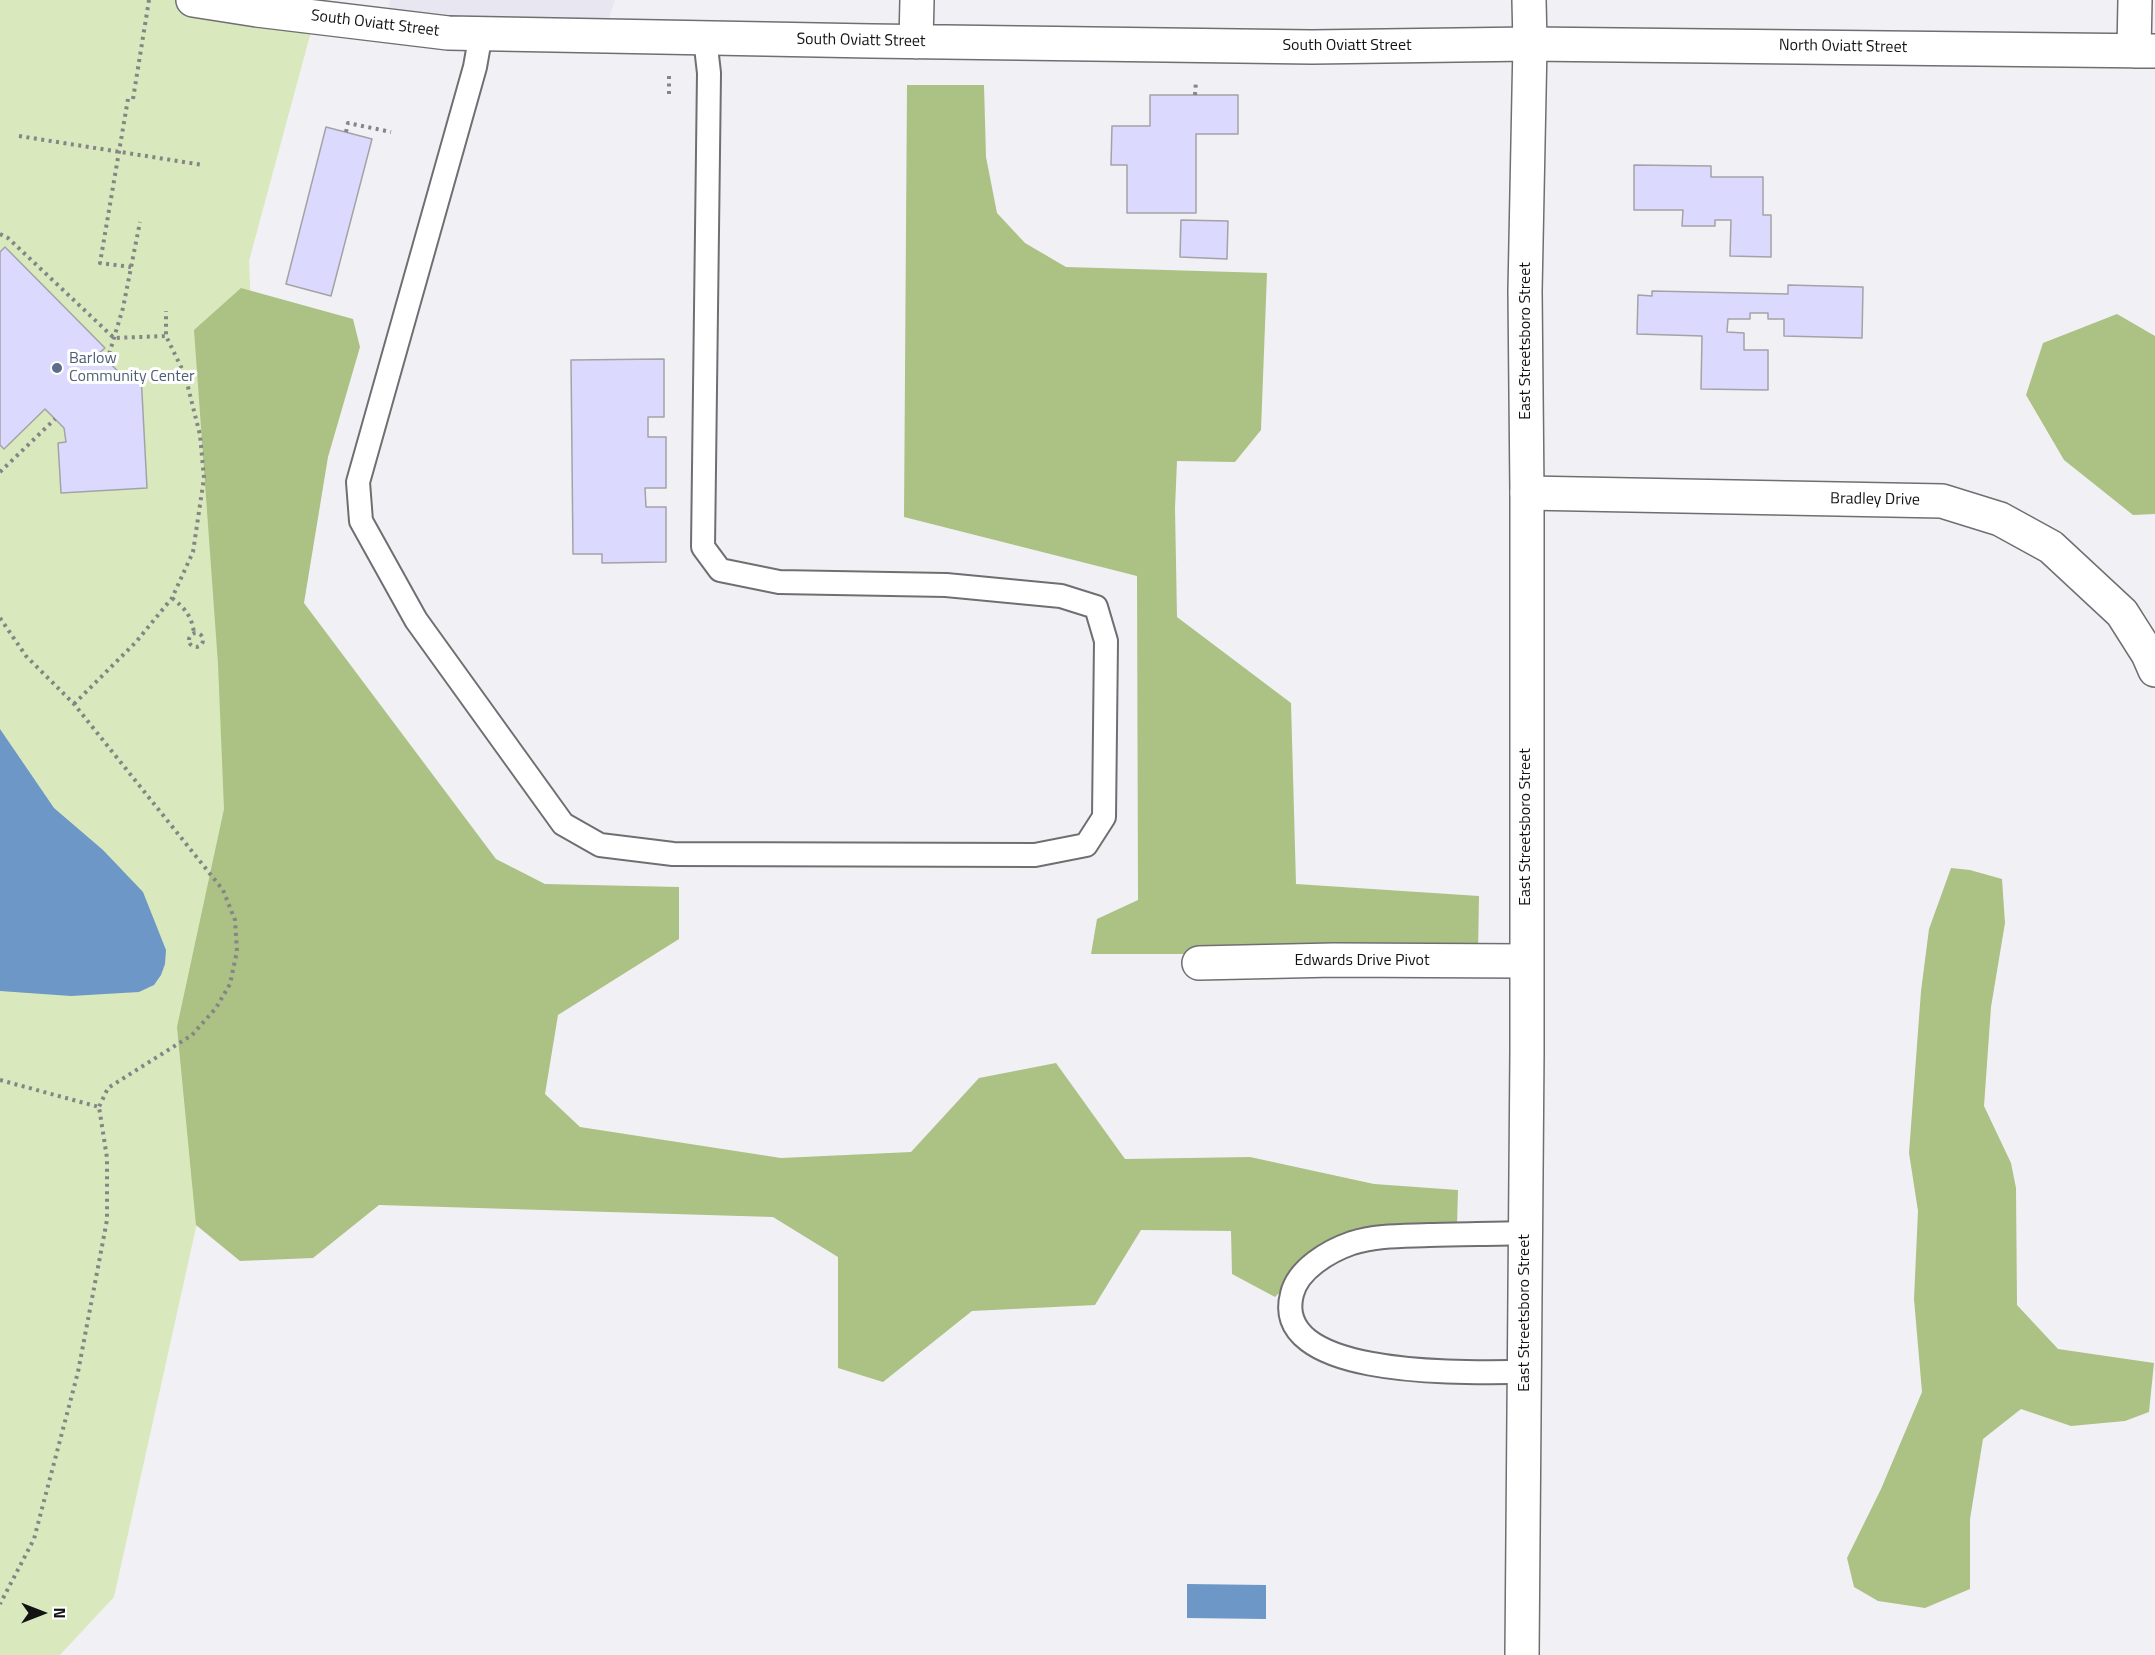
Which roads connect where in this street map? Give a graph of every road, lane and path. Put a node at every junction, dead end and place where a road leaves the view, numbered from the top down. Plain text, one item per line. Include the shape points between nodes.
1 (149, 0) edge
2 (194, 0) edge
3 (917, 0) edge
4 (1529, 0) edge
5 (2135, 0) edge
6 (481, 33) junction
7 (705, 38) junction
8 (916, 42) junction
9 (1530, 44) junction
10 (2145, 51) edge
11 (669, 72) dead end
12 (1196, 80) dead end
13 (669, 94) dead end
14 (1195, 95) dead end
15 (346, 132) dead end
16 (391, 132) dead end
17 (19, 136) dead end
18 (119, 152) junction
19 (203, 165) dead end
20 (140, 222) dead end
21 (0, 234) edge
22 (131, 267) junction
23 (166, 311) dead end
24 (166, 336) junction
25 (114, 338) junction
26 (107, 361) dead end
27 (55, 419) dead end
28 (0, 472) edge
29 (1527, 492) junction
30 (172, 598) junction
31 (0, 618) edge
32 (194, 633) dead end
33 (2155, 669) edge
34 (74, 704) junction
35 (1525, 961) junction
36 (1199, 963) dead end
37 (0, 1080) edge
38 (99, 1107) junction
39 (1525, 1233) junction
40 (1524, 1372) junction
41 (0, 1604) edge
42 (1522, 1655) edge

1 - 18 path
2 - 6 street, South Oviatt Street via 448,33
3 - 8 street
4 - 9 street, East Streetsboro Street
5 - 10 street
6 - 7 street, South Oviatt Street
6 - 7 lane via 475,67 358,482 361,521 416,620 563,825 600,845 672,854 1035,855 1086,845 1104,818 1106,641 1096,607 1061,596 946,585 779,582 720,570 703,547 709,73
7 - 8 street, South Oviatt Street
8 - 9 street, South Oviatt Street via 1312,47
9 - 10 street, North Oviatt Street
9 - 29 street, East Streetsboro Street via 1525,291
11 - 13 path
12 - 14 path
15 - 16 path via 348,123
17 - 18 path
18 - 19 path
18 - 22 path via 100,263
20 - 22 path
21 - 25 path
22 - 25 path
23 - 24 path
24 - 25 path
24 - 30 path via 185,375 200,435 204,478 193,552
25 - 26 path
27 - 28 path
29 - 33 street, Bradley Drive via 1942,501 2000,519 2051,547 2122,613
29 - 35 street, East Streetsboro Street
30 - 32 path via 192,621
30 - 34 path via 136,642
31 - 34 path via 27,656
34 - 38 path via 223,890 235,920 237,951 230,984 216,1008 192,1035 108,1089
35 - 36 street, Edwards Drive Pivot
35 - 39 street, East Streetsboro Street
37 - 38 path
38 - 41 path via 107,1158 107,1220 78,1372 34,1539
39 - 40 street, East Streetsboro Street
39 - 40 lane via 1386,1236 1353,1243 1307,1269 1294,1285 1289,1305 1294,1325 1309,1341 1358,1362 1405,1369
40 - 42 street, East Streetsboro Street

